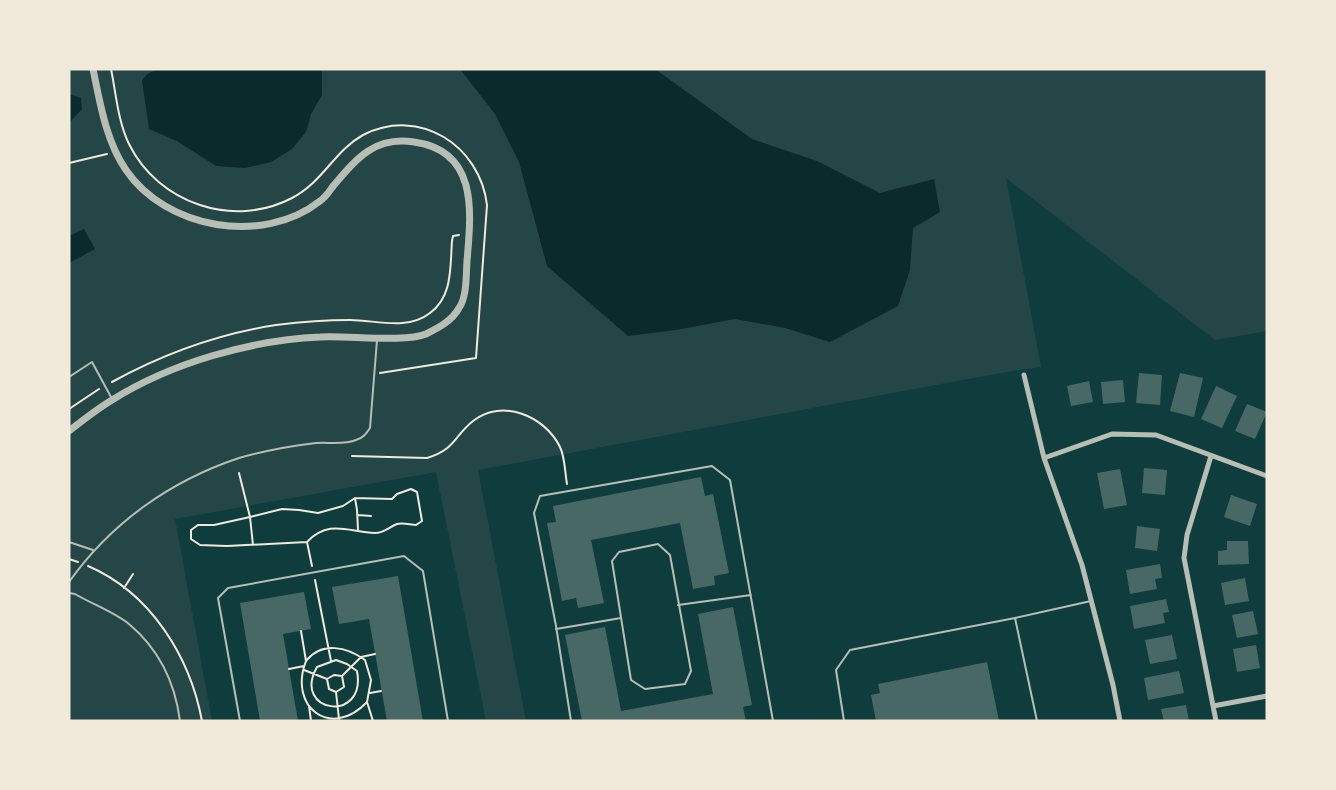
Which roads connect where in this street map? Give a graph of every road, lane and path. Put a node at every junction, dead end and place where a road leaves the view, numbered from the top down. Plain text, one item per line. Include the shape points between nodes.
1 (93, 69) edge
2 (129, 145) dead end
3 (116, 151) junction
4 (69, 163) edge
5 (469, 235) junction
6 (485, 237) dead end
7 (377, 337) junction
8 (476, 358) dead end
9 (374, 374) junction
10 (1024, 375) dead end
11 (69, 377) edge
12 (105, 386) junction
13 (113, 399) junction
14 (69, 409) edge
15 (69, 431) edge
16 (352, 456) dead end
17 (1211, 456) junction
18 (1044, 458) junction
19 (239, 473) dead end
20 (1267, 476) edge
21 (568, 491) junction
22 (355, 498) junction
23 (358, 515) junction
24 (371, 516) dead end
25 (250, 517) junction
26 (358, 530) junction
27 (69, 542) edge
28 (307, 542) junction
29 (253, 545) junction
30 (93, 550) junction
31 (69, 559) edge
32 (82, 564) junction
33 (313, 572) junction
34 (133, 574) dead end
35 (69, 582) edge
36 (124, 588) junction
37 (69, 593) edge
38 (752, 595) junction
39 (1091, 601) junction
40 (678, 605) junction
41 (621, 618) junction
42 (1015, 618) junction
43 (556, 629) junction
44 (301, 631) dead end
45 (327, 649) junction
46 (375, 654) dead end
47 (361, 657) junction
48 (306, 661) junction
49 (331, 662) junction
50 (351, 667) junction
51 (303, 668) junction
52 (289, 669) dead end
53 (313, 674) junction
54 (342, 676) junction
55 (327, 680) junction
56 (381, 691) dead end
57 (336, 692) junction
58 (370, 693) junction
59 (1267, 696) edge
60 (366, 702) junction
61 (309, 706) junction
62 (1213, 706) junction
63 (338, 707) junction
64 (339, 719) junction
65 (180, 721) edge
66 (202, 721) edge
67 (240, 721) edge
68 (311, 721) edge
69 (373, 721) edge
70 (448, 721) edge
71 (571, 721) edge
72 (773, 721) edge
73 (844, 721) edge
74 (1037, 721) edge
75 (1120, 721) edge
76 (1216, 721) edge

1 - 3 street via 109,138
2 - 3 path
3 - 4 path
3 - 5 street via 140,188 174,212 202,222 260,225 292,216 321,201 359,156 372,148 412,141 446,155 464,178 471,202
5 - 6 path
5 - 7 street via 460,308 442,326 419,337
5 - 12 path via 453,236 448,287 436,308 422,318 398,323 305,322 248,330 177,352
7 - 9 lane
7 - 13 street via 319,336 229,351 168,372
8 - 9 path
9 - 30 lane via 370,429 363,437 275,449 213,468 160,494
10 - 18 street
11 - 12 lane via 92,362
12 - 13 lane
12 - 14 path
13 - 15 street
16 - 21 path via 427,458 446,449 482,415 510,410 534,419 560,447
17 - 18 street via 1156,435 1112,434
17 - 20 street
17 - 62 street via 1184,558
18 - 39 street
19 - 25 path
21 - 38 lane via 712,466 730,480
21 - 43 lane via 540,496 534,513
22 - 23 path
22 - 25 path via 318,513 282,509
22 - 26 path via 392,499 411,489 417,492 422,521 416,525 399,523 376,533
23 - 24 path
23 - 26 path
25 - 29 path
25 - 29 path via 198,525 191,530 191,538 200,544
26 - 28 path via 342,527 316,532
27 - 30 lane
28 - 29 path
28 - 33 path
30 - 32 lane
31 - 32 path
32 - 35 lane
32 - 36 path
33 - 45 path
33 - 67 lane via 228,588 218,598
33 - 70 lane via 404,556 423,571
34 - 36 path
36 - 66 path via 156,619 178,650 193,685
37 - 65 lane via 128,624 157,655 177,697
38 - 40 lane
38 - 72 lane
39 - 42 lane
39 - 75 street
40 - 41 lane via 670,555 658,544 618,552 612,561
40 - 41 lane via 691,671 685,684 645,689 631,680
41 - 43 lane
42 - 73 lane via 850,650 836,670
42 - 74 lane
43 - 71 lane
44 - 48 path
45 - 47 path via 338,648
45 - 48 path
45 - 49 path
46 - 47 path
47 - 50 path
47 - 58 path via 369,669
48 - 51 path
49 - 50 path via 336,660
49 - 53 path via 317,667
50 - 54 path
50 - 63 path via 357,672 357,693
51 - 52 path
51 - 53 path
51 - 61 path via 302,693
53 - 55 path
53 - 63 path via 312,690 317,700
54 - 55 path via 334,675
54 - 57 path via 344,687
55 - 57 path via 329,689
56 - 58 path
57 - 63 path
58 - 60 path
59 - 62 street
60 - 64 path
60 - 69 path
61 - 64 path via 328,719
61 - 68 path
62 - 76 street
63 - 64 path

